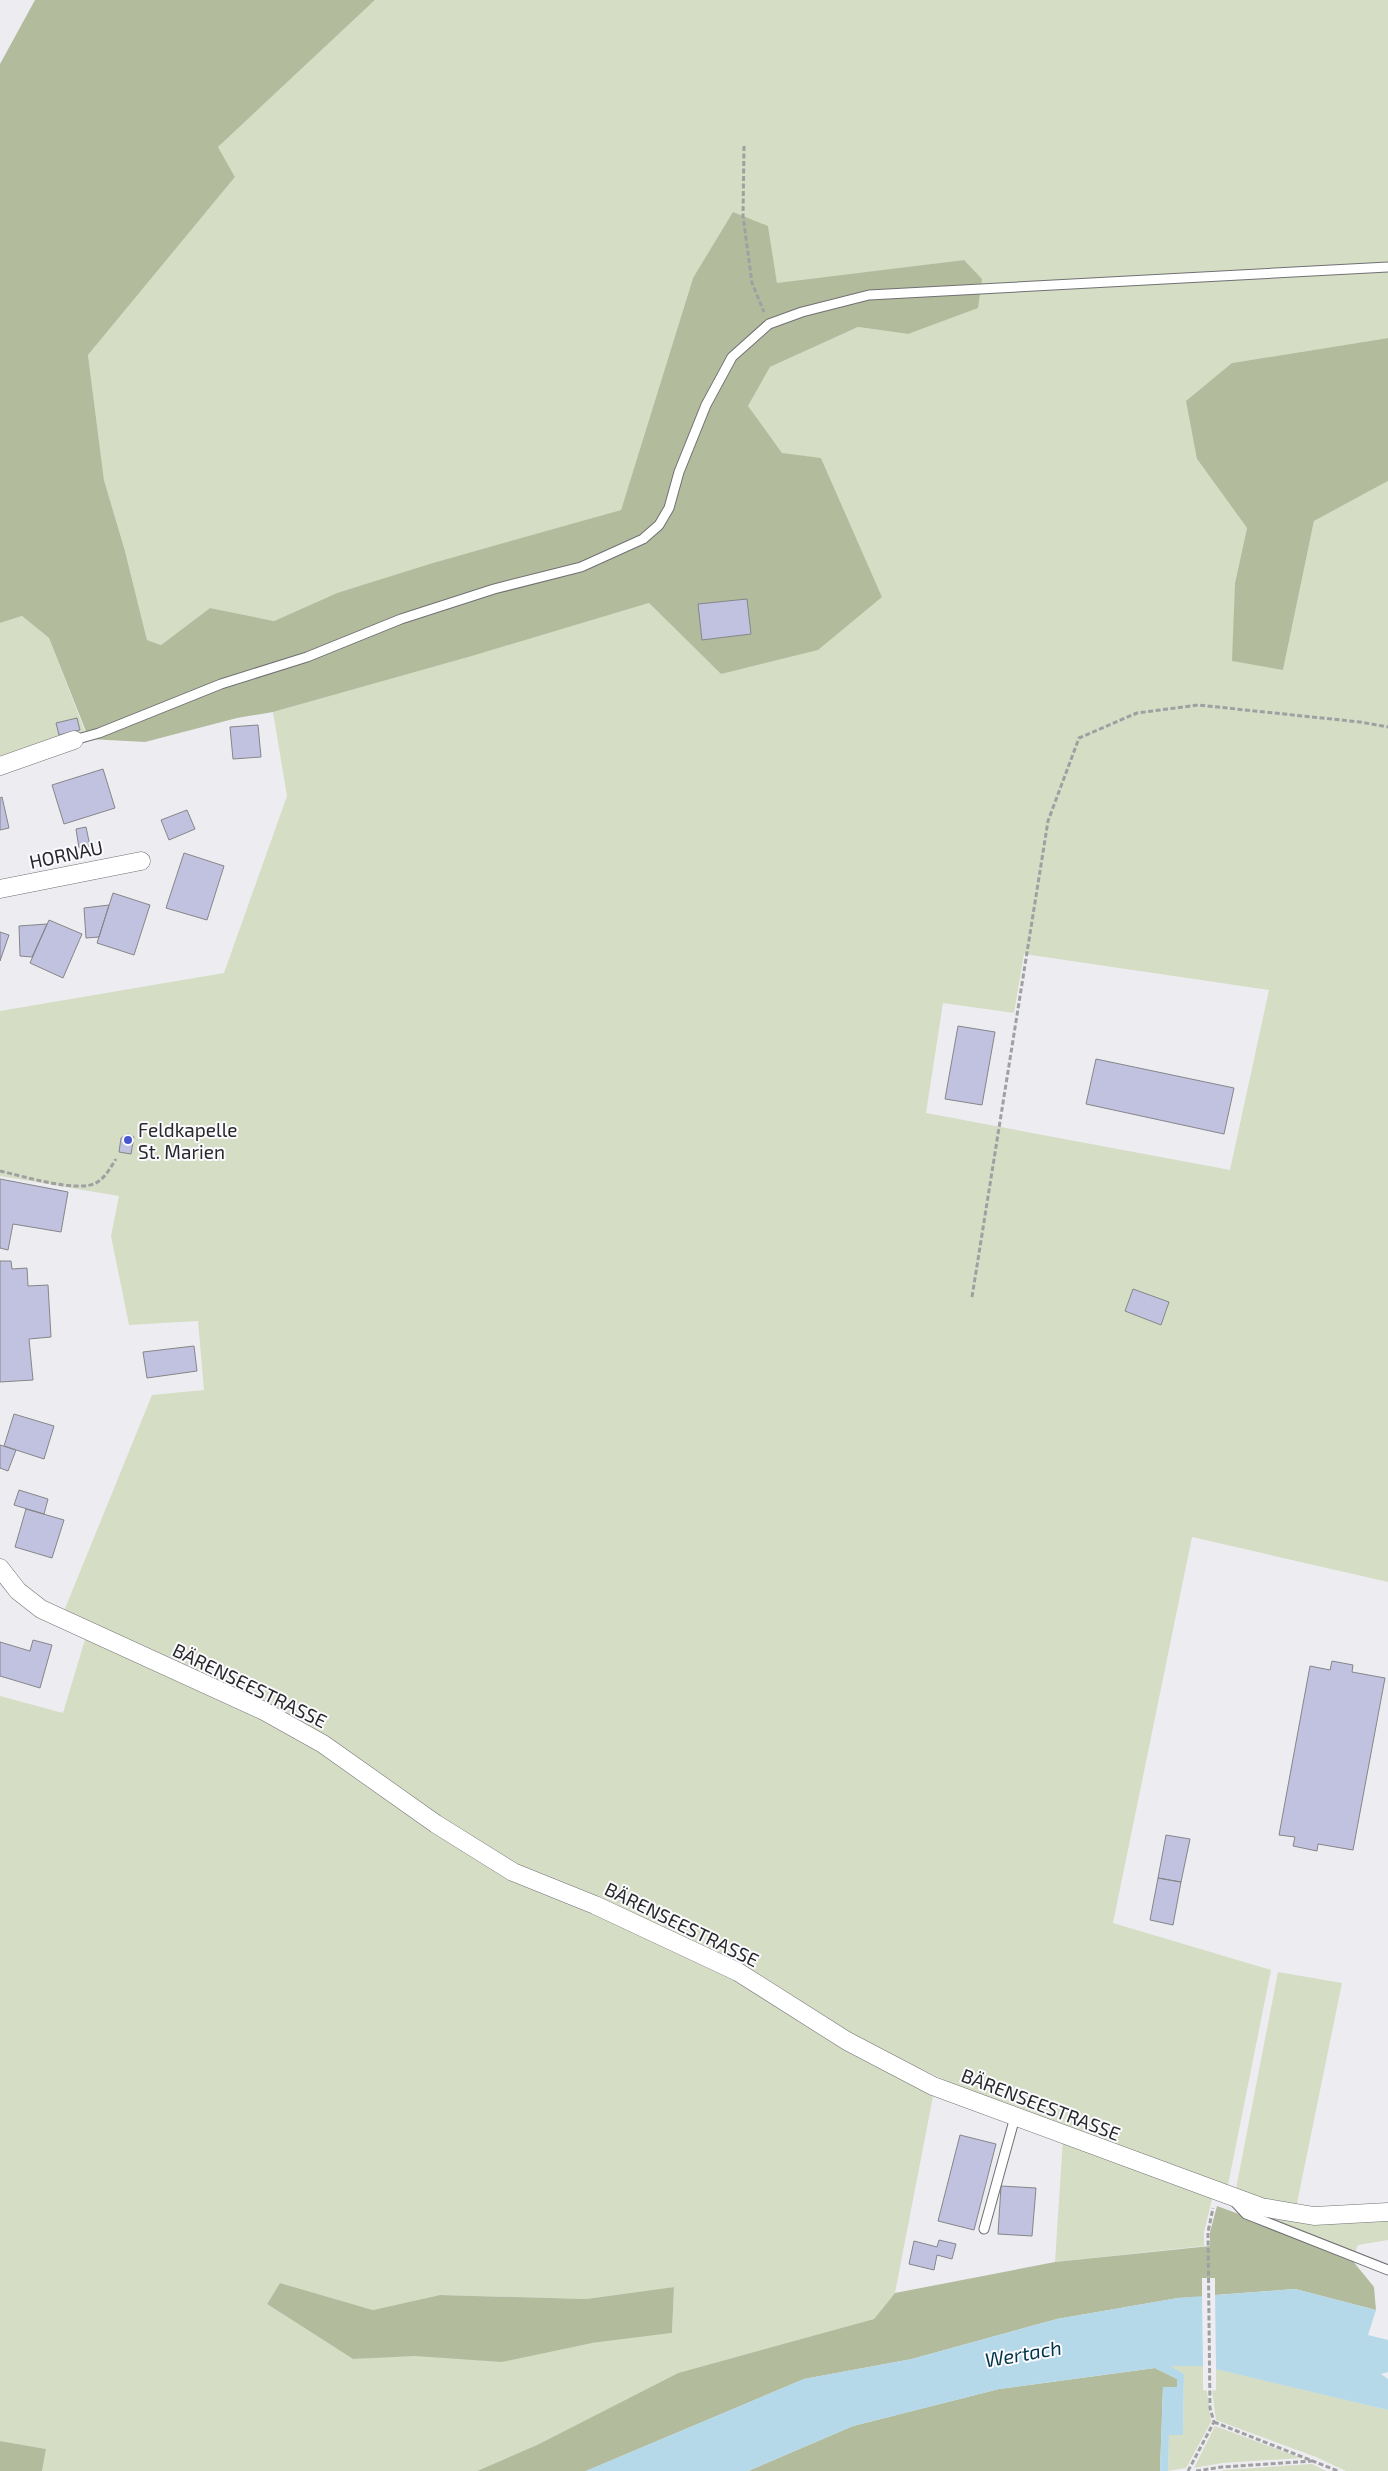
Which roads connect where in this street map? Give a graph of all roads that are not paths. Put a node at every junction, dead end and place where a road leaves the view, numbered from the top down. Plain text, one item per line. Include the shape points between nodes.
1 (1388, 267) edge
2 (74, 740) joint
3 (0, 766) edge
4 (141, 861) dead end
5 (0, 890) edge
6 (0, 1568) edge
7 (1015, 2117) junction
8 (1224, 2196) junction
9 (1388, 2212) edge
10 (984, 2229) dead end
11 (1388, 2270) edge

1 - 2 lane via 869,295 802,312 770,324 732,357 706,405 679,472 669,508 659,525 643,538 581,567 494,589 400,619 307,657 222,684
2 - 3 street
4 - 5 street, HORNAU
6 - 7 street, BÄRENSEESTRASSE via 18,1591 41,1609 264,1711 323,1744 436,1824 513,1872 595,1905 738,1972 847,2041 933,2086
7 - 8 street, BÄRENSEESTRASSE
7 - 10 lane
8 - 9 street, BÄRENSEESTRASSE via 1261,2208 1314,2216
8 - 11 lane via 1246,2214

